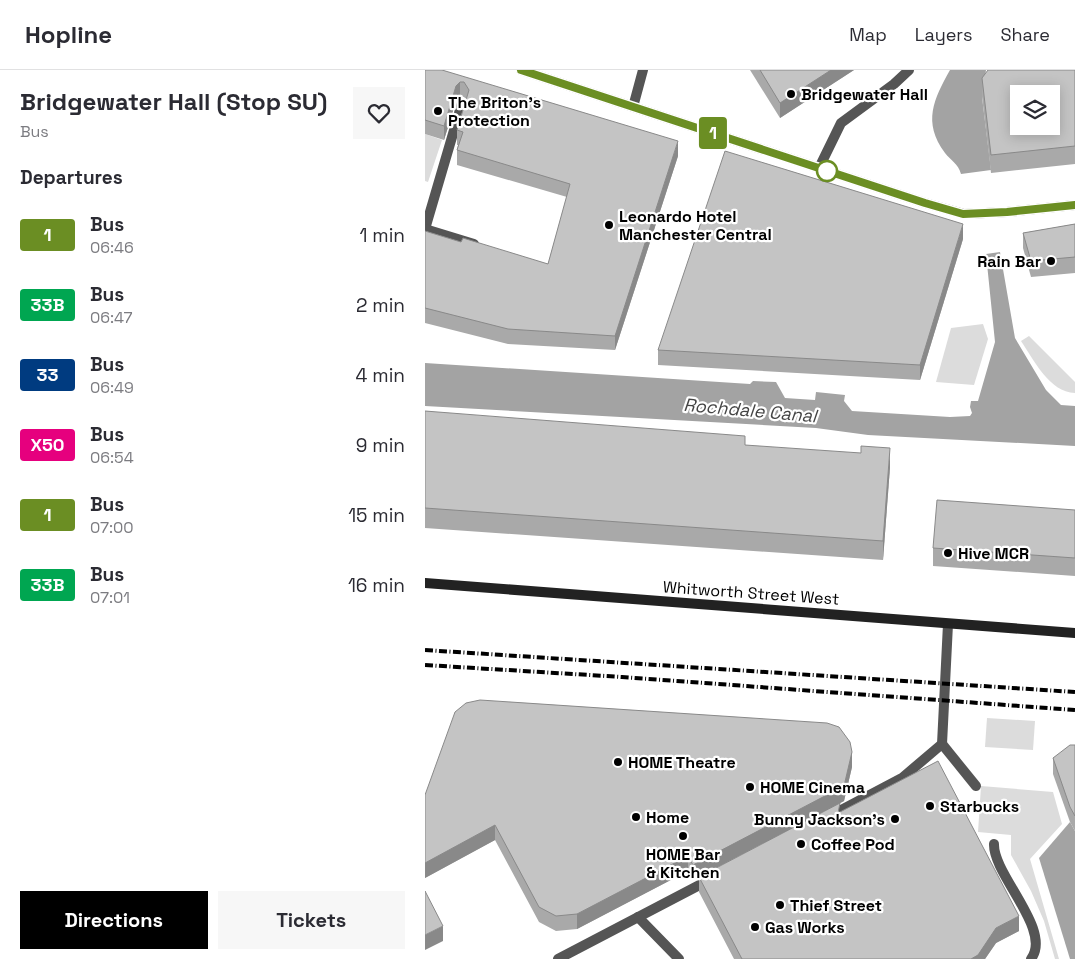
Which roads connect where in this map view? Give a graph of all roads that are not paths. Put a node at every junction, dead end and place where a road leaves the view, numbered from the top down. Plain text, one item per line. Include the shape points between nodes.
1 (521, 70) edge
2 (643, 70) edge
3 (909, 70) edge
4 (541, 74) edge
5 (462, 104) edge
6 (633, 107) junction
7 (819, 168) junction
8 (1075, 204) edge
9 (425, 229) edge
10 (481, 246) edge
11 (425, 584) edge
12 (948, 624) junction
13 (1075, 633) edge
14 (942, 744) junction
15 (976, 786) dead end
16 (823, 820) edge
17 (994, 844) dead end
18 (717, 875) edge
19 (638, 917) junction
20 (558, 959) edge
21 (679, 959) edge
22 (1032, 959) edge

1 - 4 main road
2 - 6 street
3 - 7 street via 841,124
4 - 6 main road
5 - 9 street
6 - 7 main road
7 - 8 main road via 963,214
9 - 10 street
11 - 12 main road, Whitworth Street West
12 - 13 main road, Whitworth Street West
12 - 14 street
14 - 15 street
14 - 16 street via 902,778
17 - 22 street via 999,865 1033,932 1036,950
18 - 19 street
19 - 20 street
19 - 21 street

